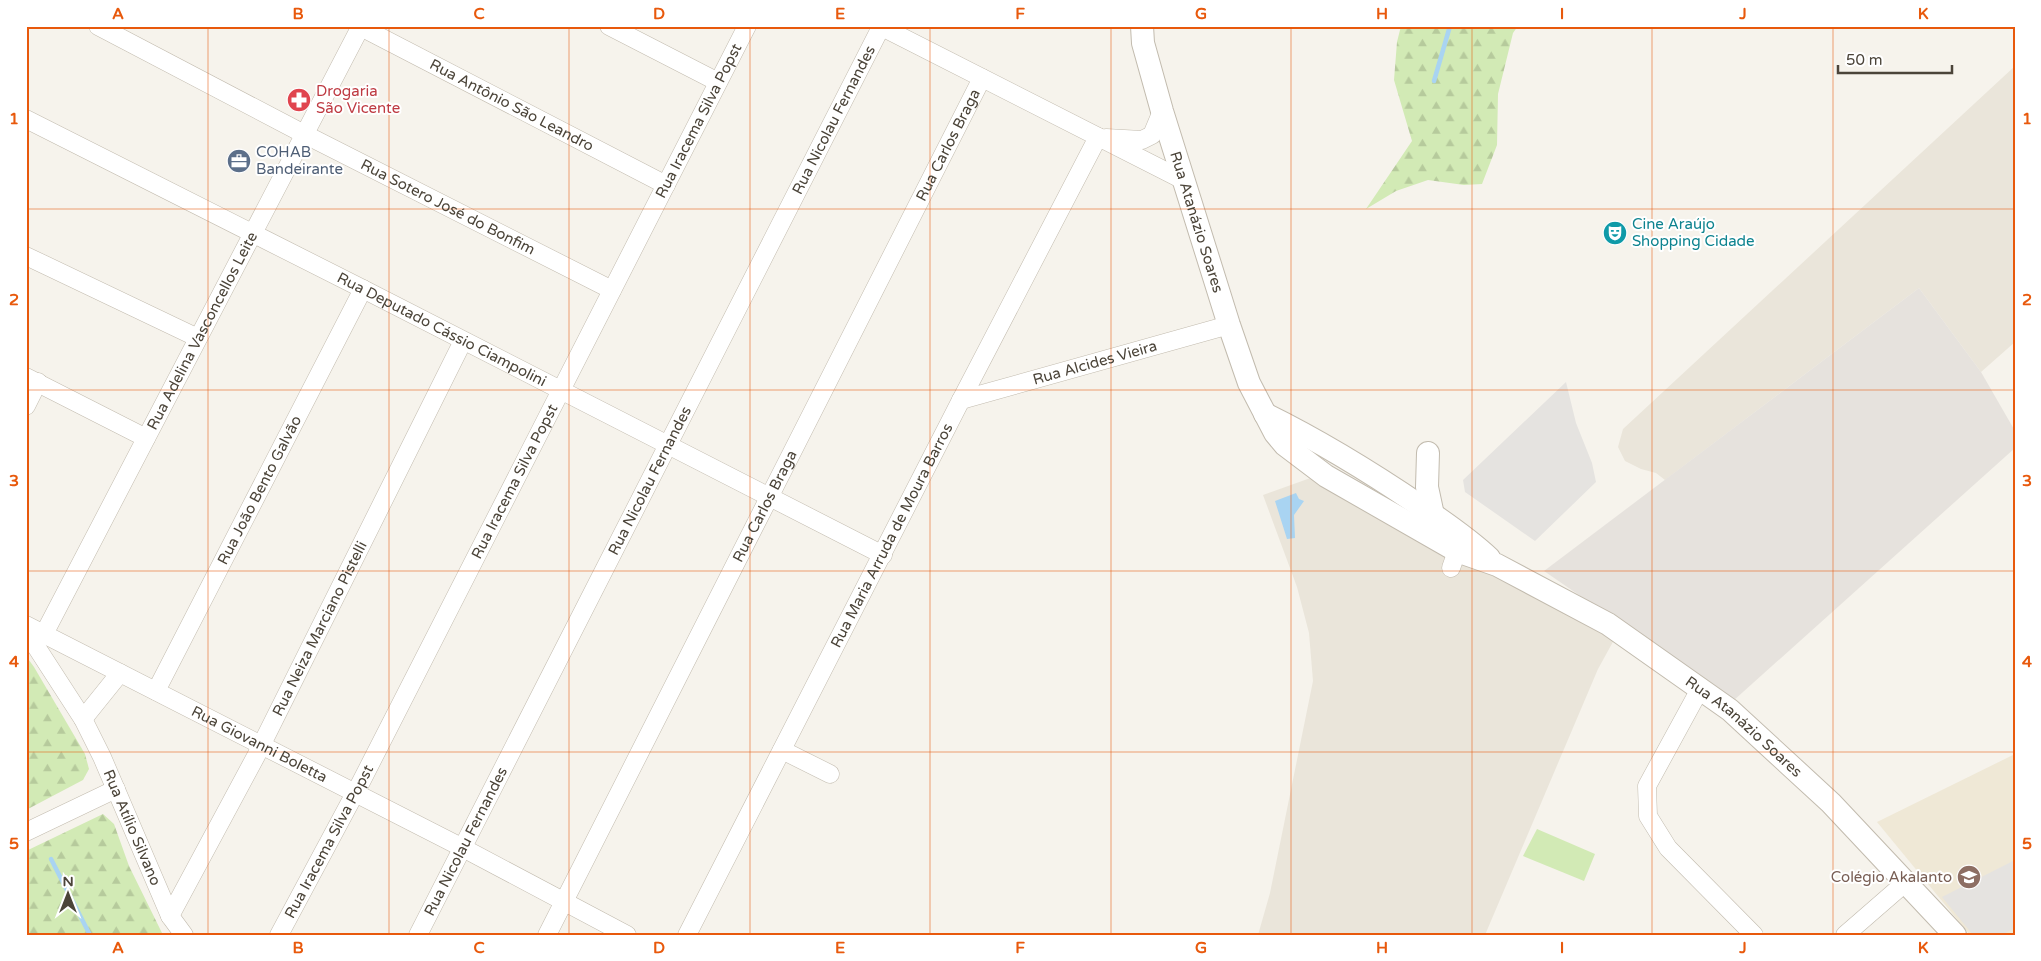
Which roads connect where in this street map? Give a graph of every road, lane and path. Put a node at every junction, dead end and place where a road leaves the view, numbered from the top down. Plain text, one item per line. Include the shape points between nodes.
1 (98, 26) edge
2 (360, 26) edge
3 (609, 26) edge
4 (747, 26) edge
5 (1142, 26) edge
6 (881, 27) edge
7 (982, 78) junction
8 (718, 82) junction
9 (1162, 111) junction
10 (26, 119) edge
11 (304, 134) junction
12 (1098, 137) junction
13 (1185, 181) junction
14 (666, 185) junction
15 (253, 233) junction
16 (26, 256) edge
17 (364, 289) junction
18 (612, 290) junction
19 (1228, 326) junction
20 (198, 338) junction
21 (463, 341) junction
22 (32, 380) edge
23 (561, 390) junction
24 (961, 400) junction
25 (26, 406) edge
26 (1265, 414) junction
27 (146, 438) junction
28 (668, 445) junction
29 (1428, 453) dead end
30 (1393, 487) junction
31 (1349, 489) junction
32 (769, 496) junction
33 (1433, 515) junction
34 (883, 554) junction
35 (1497, 565) junction
36 (26, 625) edge
37 (26, 631) edge
38 (44, 634) junction
39 (120, 673) junction
40 (1700, 689) junction
41 (156, 691) junction
42 (84, 719) junction
43 (261, 745) junction
44 (782, 750) junction
45 (830, 774) dead end
46 (116, 789) junction
47 (355, 793) junction
48 (26, 832) edge
49 (463, 848) junction
50 (1906, 882) junction
51 (564, 902) junction
52 (170, 916) junction
53 (184, 935) edge
54 (279, 935) edge
55 (418, 935) edge
56 (547, 935) edge
57 (627, 935) edge
58 (687, 935) edge
59 (1754, 935) edge
60 (1845, 935) edge
61 (1955, 935) edge

1 - 11 street, Rua Sotero José do Bonfim
2 - 11 street, Rua Adelina Vasconcellos Leite
2 - 14 street, Rua Antônio São Leandro
3 - 8 street
4 - 8 street, Rua Iracema Silva Popst
5 - 9 street, Rua Atanázio Soares via 1143,43
6 - 7 street
6 - 28 street, Rua Nicolau Fernandes
7 - 12 street
7 - 32 street, Rua Carlos Braga
8 - 14 street, Rua Iracema Silva Popst
9 - 12 street via 1152,135 1142,140
9 - 13 street, Rua Atanázio Soares
10 - 15 street, Rua Deputado Cássio Ciampolini
11 - 15 street, Rua Adelina Vasconcellos Leite
11 - 18 street, Rua Sotero José do Bonfim
12 - 13 street
12 - 24 street, Rua Maria Arruda de Moura Barros
13 - 19 street, Rua Atanázio Soares
14 - 18 street, Rua Iracema Silva Popst
15 - 17 street, Rua Deputado Cássio Ciampolini
15 - 20 street, Rua Adelina Vasconcellos Leite
16 - 20 street
17 - 21 street, Rua Deputado Cássio Ciampolini
17 - 41 street, Rua João Bento Galvão
18 - 23 street, Rua Iracema Silva Popst
19 - 24 street, Rua Alcides Vieira
19 - 26 street, Rua Atanázio Soares via 1248,384
20 - 27 street, Rua Adelina Vasconcellos Leite
21 - 23 street, Rua Deputado Cássio Ciampolini
21 - 43 street, Rua Neiza Marciano Pistelli
22 - 25 street
22 - 27 street
23 - 28 street, Rua Deputado Cássio Ciampolini
23 - 47 street, Rua Iracema Silva Popst
24 - 34 street, Rua Maria Arruda de Moura Barros
26 - 30 street, Rua Atanázio Soares
26 - 31 street, Rua Atanázio Soares via 1275,433 1290,449
27 - 38 street, Rua Adelina Vasconcellos Leite
28 - 32 street, Rua Deputado Cássio Ciampolini
28 - 49 street, Rua Nicolau Fernandes
29 - 33 street via 1427,487
30 - 31 street via 1380,494
30 - 33 street, Rua Atanázio Soares
31 - 35 street, Rua Atanázio Soares via 1454,560
32 - 34 street, Rua Deputado Cássio Ciampolini
32 - 51 street, Rua Carlos Braga
33 - 35 street, Rua Atanázio Soares via 1470,540
34 - 44 street, Rua Maria Arruda de Moura Barros
35 - 40 street, Rua Atanázio Soares via 1608,624
36 - 38 street, Rua Giovanni Boletta
37 - 42 street, Rua Atílio Silvano
38 - 39 street, Rua Giovanni Boletta
39 - 41 street, Rua Giovanni Boletta
39 - 42 street
40 - 50 street, Rua Atanázio Soares via 1730,710 1793,766
40 - 59 street via 1647,786 1648,816 1668,848
41 - 43 street, Rua Giovanni Boletta
42 - 46 street, Rua Atílio Silvano
43 - 47 street, Rua Giovanni Boletta
43 - 52 street, Rua Neiza Marciano Pistelli
44 - 45 street
44 - 58 street, Rua Maria Arruda de Moura Barros
46 - 48 street
46 - 52 street, Rua Atílio Silvano
47 - 49 street, Rua Giovanni Boletta
47 - 54 street, Rua Iracema Silva Popst
49 - 51 street, Rua Giovanni Boletta
49 - 55 street, Rua Nicolau Fernandes
50 - 60 street
50 - 61 street, Rua Atanázio Soares
51 - 56 street, Rua Carlos Braga
51 - 57 street, Rua Giovanni Boletta
52 - 53 street, Rua Atílio Silvano

